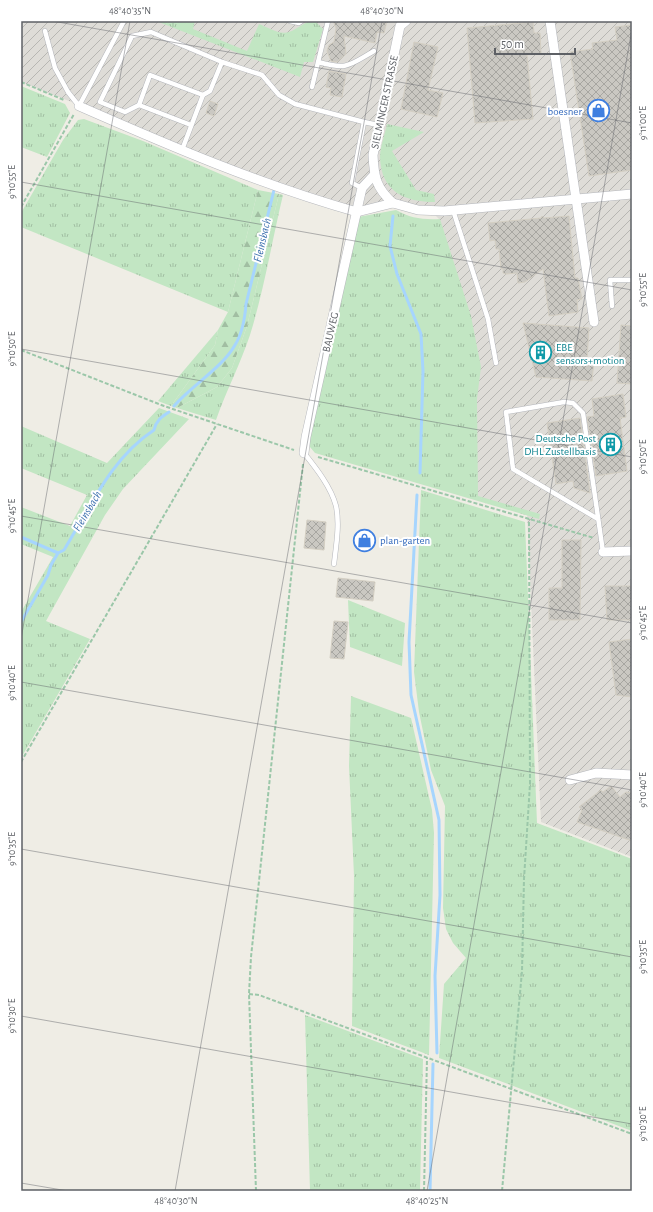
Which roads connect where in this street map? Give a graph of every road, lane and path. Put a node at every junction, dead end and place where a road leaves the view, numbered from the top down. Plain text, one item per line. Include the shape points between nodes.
1 (124, 21) edge
2 (290, 21) edge
3 (302, 21) edge
4 (328, 21) edge
5 (406, 21) edge
6 (550, 21) edge
7 (45, 31) dead end
8 (374, 51) dead end
9 (222, 62) junction
10 (318, 62) junction
11 (21, 82) edge
12 (312, 86) dead end
13 (203, 95) junction
14 (139, 105) junction
15 (79, 106) junction
16 (364, 122) junction
17 (192, 125) junction
18 (378, 125) junction
19 (181, 151) junction
20 (374, 175) junction
21 (362, 188) junction
22 (632, 194) edge
23 (576, 198) junction
24 (393, 203) junction
25 (21, 207) edge
26 (453, 210) junction
27 (357, 212) junction
28 (632, 280) edge
29 (612, 306) dead end
30 (594, 322) dead end
31 (21, 350) edge
32 (496, 363) dead end
33 (217, 424) junction
34 (304, 453) junction
35 (529, 519) junction
36 (598, 519) junction
37 (632, 551) edge
38 (603, 552) junction
39 (334, 564) dead end
40 (21, 762) edge
41 (632, 775) edge
42 (570, 780) dead end
43 (249, 994) junction
44 (427, 1058) junction
45 (510, 1088) junction
46 (632, 1134) edge
47 (256, 1191) edge
48 (424, 1191) edge
49 (502, 1191) edge

1 - 15 lane
2 - 3 lane
4 - 10 lane
5 - 18 street, SIELMINGER STRASSE via 400,26
6 - 23 street
7 - 15 lane via 55,68
8 - 10 lane via 349,66 339,68
9 - 13 lane via 210,91
9 - 14 lane via 151,32 132,36 100,102 125,112
9 - 16 lane via 262,75 279,95 295,104
10 - 12 lane
11 - 15 path
13 - 14 lane via 150,75
13 - 17 lane
14 - 17 lane
15 - 19 street
15 - 25 path
16 - 18 lane
16 - 21 lane via 352,183
17 - 19 lane
18 - 20 street, SIELMINGER STRASSE via 373,155
19 - 27 street via 305,197
20 - 21 street
20 - 24 street, SIELMINGER STRASSE via 384,194
21 - 27 street, BAUWEG
22 - 23 street
23 - 26 street
23 - 30 street
24 - 26 street via 418,210
24 - 27 street
26 - 32 lane via 488,319
27 - 34 street, BAUWEG
28 - 29 lane via 610,280
31 - 33 path
33 - 34 path
33 - 40 path
34 - 35 path
34 - 39 lane via 336,504 338,516
34 - 43 path
35 - 38 path via 594,538
35 - 45 path via 530,784 522,971
36 - 36 lane via 583,413 578,407 573,403 564,402 506,412 513,469
36 - 38 lane
37 - 38 street
41 - 42 street via 596,773
43 - 44 path via 259,995
43 - 47 path
44 - 45 path
44 - 48 path
45 - 46 path
45 - 49 path

